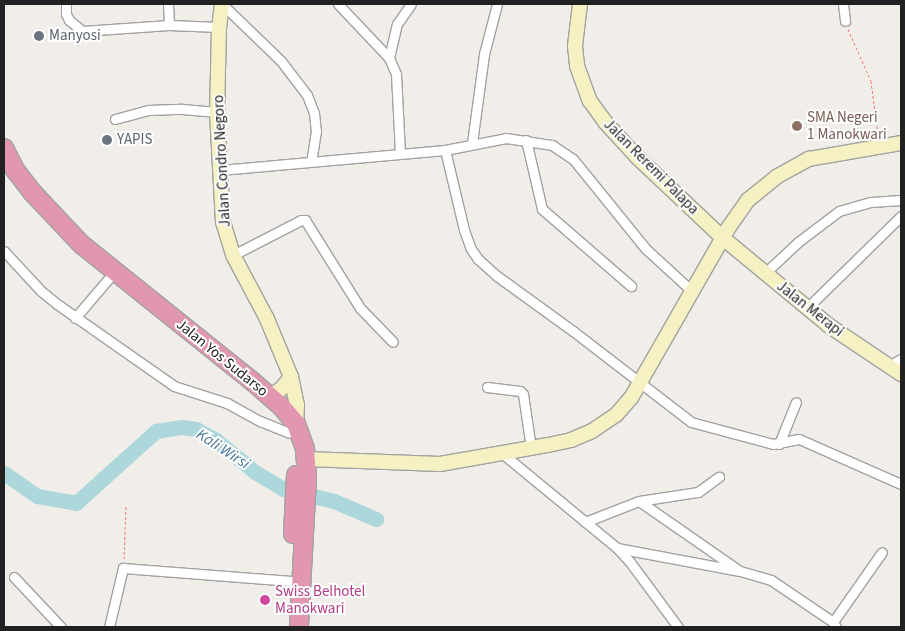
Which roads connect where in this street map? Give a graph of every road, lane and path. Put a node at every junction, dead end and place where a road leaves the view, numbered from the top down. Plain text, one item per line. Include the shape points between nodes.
1 (66, 4) edge
2 (168, 4) edge
3 (222, 4) edge
4 (338, 4) edge
5 (410, 4) edge
6 (497, 4) edge
7 (580, 4) edge
8 (843, 4) edge
9 (845, 21) joint
10 (169, 25) junction
11 (219, 27) junction
12 (389, 58) junction
13 (217, 112) junction
14 (115, 119) dead end
15 (526, 140) junction
16 (472, 143) junction
17 (901, 144) edge
18 (880, 146) junction
19 (4, 148) edge
20 (445, 150) junction
21 (400, 154) junction
22 (311, 162) junction
23 (4, 167) edge
24 (220, 170) junction
25 (901, 200) edge
26 (901, 216) edge
27 (723, 238) junction
28 (4, 251) edge
29 (233, 255) junction
30 (765, 273) junction
31 (109, 278) junction
32 (631, 286) dead end
33 (692, 292) junction
34 (807, 308) junction
35 (75, 318) junction
36 (169, 321) junction
37 (393, 342) dead end
38 (897, 366) edge
39 (291, 377) junction
40 (640, 383) junction
41 (487, 387) dead end
42 (270, 397) junction
43 (796, 402) dead end
44 (293, 429) junction
45 (779, 444) junction
46 (531, 448) junction
47 (504, 454) junction
48 (306, 459) junction
49 (301, 477) junction
50 (719, 477) dead end
51 (901, 484) edge
52 (639, 501) junction
53 (126, 505) dead end
54 (300, 505) junction
55 (585, 522) junction
56 (617, 548) junction
57 (882, 552) dead end
58 (124, 568) junction
59 (740, 571) junction
60 (14, 577) dead end
61 (292, 581) junction
62 (834, 625) edge
63 (61, 627) edge
64 (109, 627) edge
65 (290, 627) edge
66 (299, 627) edge
67 (678, 627) edge

1 - 10 street via 69,20 82,31
2 - 10 street
3 - 11 street, Jalan Condro Negoro
3 - 22 street via 281,61 307,95 316,131
4 - 12 street
5 - 12 street via 397,24
6 - 16 street via 484,54
7 - 27 street, Jalan Reremi Palapa via 575,46 581,81 590,101 638,158
8 - 9 street
9 - 18 path via 871,82
10 - 11 street
11 - 13 street, Jalan Condro Negoro
12 - 21 street via 396,74
13 - 14 street via 148,110
13 - 24 street, Jalan Condro Negoro
15 - 16 street via 506,138
15 - 32 street via 542,209
15 - 33 street via 552,145 573,159 646,249
16 - 20 street
17 - 18 street
18 - 27 street via 824,155 794,166 748,200
19 - 36 highway, Jalan Yos Sudarso via 15,170 56,220
20 - 21 street
20 - 40 street via 464,230 478,259
21 - 22 street
22 - 24 street
23 - 31 highway, Jalan Yos Sudarso via 30,204
24 - 29 street, Jalan Condro Negoro via 223,222
25 - 30 street via 871,202 839,211 798,242
26 - 34 street
27 - 30 street, Jalan Merapi
27 - 33 street
28 - 35 street via 41,291
29 - 37 street via 305,220 360,308
29 - 39 street, Jalan Condro Negoro via 267,319
30 - 34 street, Jalan Merapi
31 - 35 street
31 - 36 highway, Jalan Yos Sudarso
33 - 40 street
34 - 38 street, Jalan Merapi
35 - 44 street via 174,386 228,403 260,421
36 - 42 highway, Jalan Yos Sudarso
36 - 44 highway, Jalan Yos Sudarso
39 - 42 street
39 - 44 street, Jalan Condro Negoro via 297,405
40 - 45 street via 698,425
40 - 46 street via 606,424 571,440
41 - 46 street via 520,390 523,394
42 - 44 highway, Jalan Yos Sudarso via 281,406
43 - 45 street
44 - 48 highway, Jalan Yos Sudarso via 303,441
44 - 49 highway, Jalan Yos Sudarso via 293,447
45 - 51 street via 799,439
46 - 47 street
47 - 48 street via 440,464
47 - 55 street
48 - 49 highway, Jalan Yos Sudarso
49 - 54 highway, Jalan Yos Sudarso
50 - 52 street via 698,492
52 - 55 street
52 - 59 street
53 - 58 path
54 - 61 highway, Jalan Yos Sudarso
54 - 66 highway, Jalan Yos Sudarso
55 - 56 street
56 - 59 street
56 - 67 street
57 - 62 street
58 - 61 street
58 - 64 street
59 - 62 street via 771,580
60 - 63 street
61 - 65 highway, Jalan Yos Sudarso

